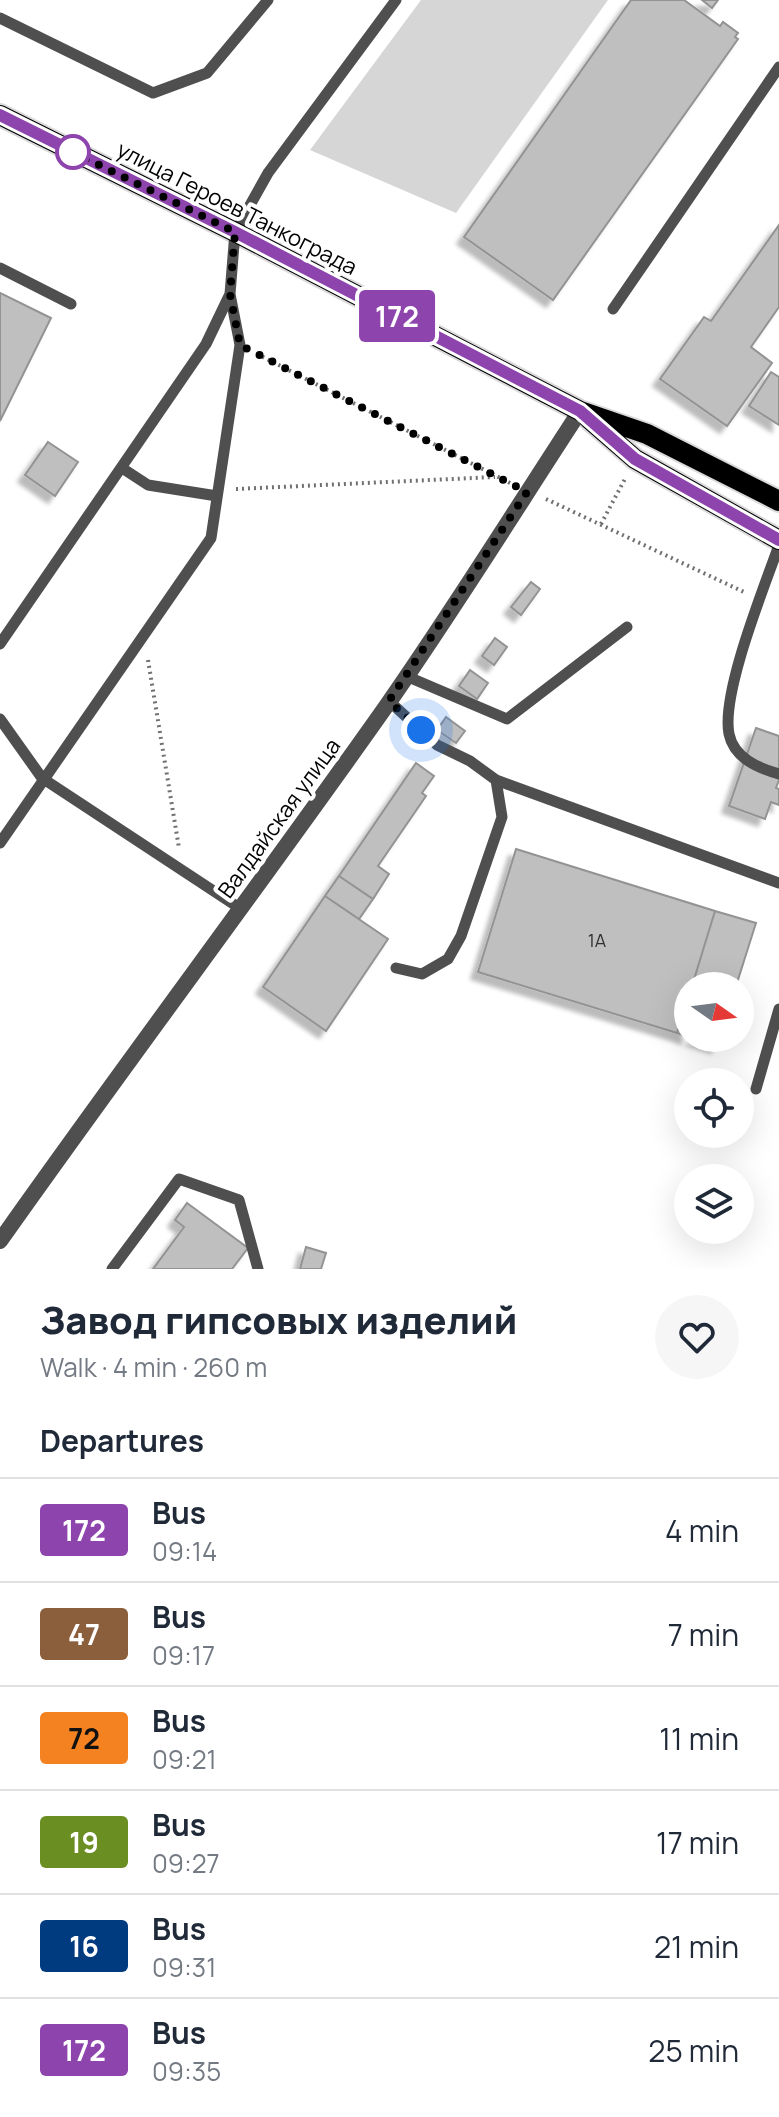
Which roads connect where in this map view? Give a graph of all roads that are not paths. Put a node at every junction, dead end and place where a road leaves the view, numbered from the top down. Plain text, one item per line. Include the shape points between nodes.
1 (268, 0) edge
2 (396, 0) edge
3 (0, 18) edge
4 (779, 67) edge
5 (0, 115) edge
6 (235, 232) junction
7 (0, 268) edge
8 (230, 294) junction
9 (71, 304) dead end
10 (613, 309) dead end
11 (580, 411) junction
12 (122, 468) junction
13 (217, 493) junction
14 (779, 501) edge
15 (779, 543) edge
16 (627, 627) dead end
17 (0, 644) edge
18 (406, 676) junction
19 (389, 701) junction
20 (0, 719) edge
21 (779, 774) edge
22 (42, 778) junction
23 (496, 780) junction
24 (0, 843) edge
25 (779, 883) edge
26 (241, 909) junction
27 (396, 968) dead end
28 (779, 1009) edge
29 (756, 1089) dead end
30 (0, 1241) edge
31 (112, 1269) edge
32 (258, 1269) edge

1 - 3 lane via 207,73 153,93
2 - 6 lane via 268,173
4 - 10 lane
5 - 6 main road, улица Героев Танкограда
6 - 8 lane
6 - 11 main road, улица Героев Танкограда
7 - 9 lane
8 - 12 lane via 206,344
8 - 13 lane via 240,345
11 - 14 main road, улица Героев Танкограда via 647,434
11 - 15 main road, улица Героев Танкограда via 635,459
11 - 18 street, Валдайская улица
12 - 13 lane via 148,485
12 - 17 lane
13 - 22 lane via 211,538
15 - 21 lane via 729,698 729,735 739,754
16 - 18 lane via 507,719
18 - 19 street, Валдайская улица
19 - 23 lane via 437,745
19 - 26 street, Валдайская улица
20 - 22 lane
22 - 24 lane
22 - 26 lane
23 - 25 lane
23 - 27 lane via 502,817 461,936 448,959 422,974
26 - 30 street, Валдайская улица
28 - 29 lane
31 - 32 lane via 179,1179 239,1200

